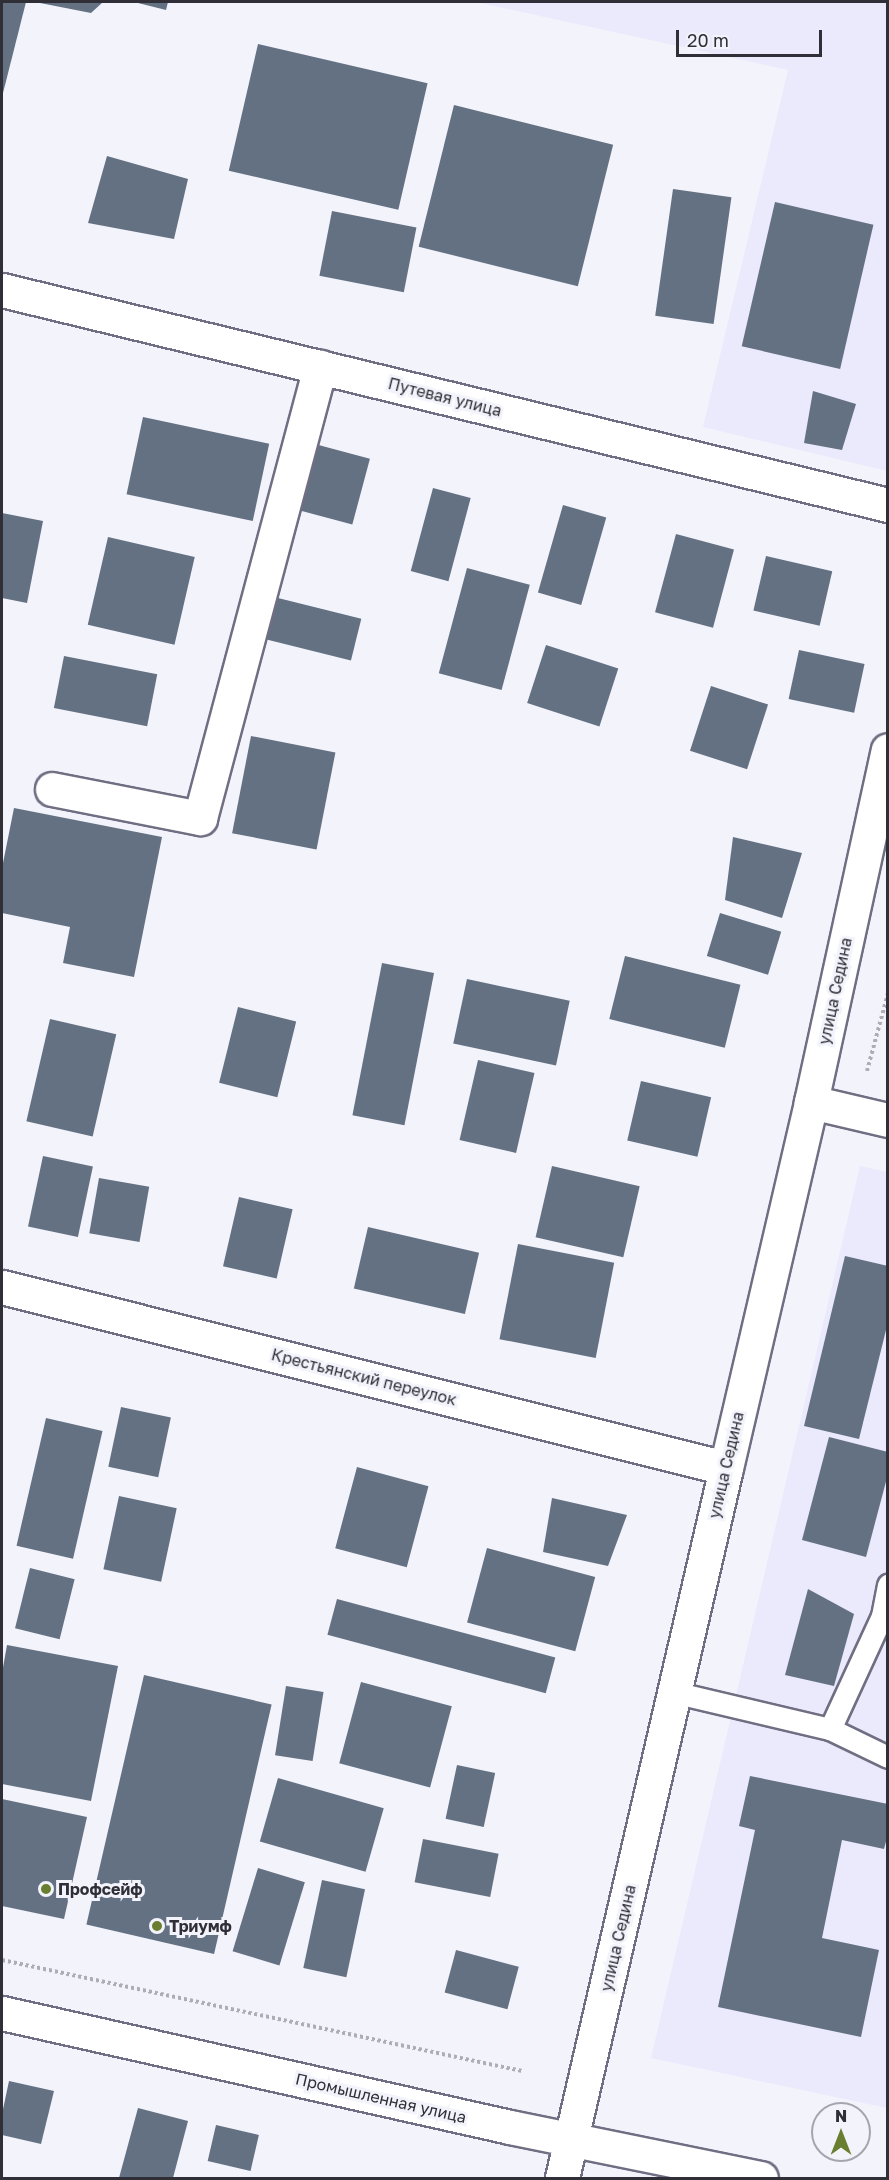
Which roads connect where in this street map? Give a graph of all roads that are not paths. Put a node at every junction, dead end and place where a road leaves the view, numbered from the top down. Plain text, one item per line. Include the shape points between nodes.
1 (2, 290) edge
2 (320, 367) junction
3 (888, 505) edge
4 (888, 750) edge
5 (52, 789) dead end
6 (811, 1102) junction
7 (888, 1120) edge
8 (2, 1287) edge
9 (726, 1468) junction
10 (888, 1585) edge
11 (674, 1692) junction
12 (830, 1730) junction
13 (888, 1757) edge
14 (2, 2013) edge
15 (572, 2139) junction
16 (562, 2178) edge
17 (761, 2178) edge

1 - 2 street, Путевая улица
2 - 3 street, Путевая улица
2 - 5 street via 200,818
4 - 6 street, улица Седина
6 - 7 street
6 - 9 street, улица Седина
8 - 9 street, Крестьянский переулок
9 - 11 street, улица Седина
10 - 12 lane via 882,1616
11 - 12 lane
11 - 15 street, улица Седина
12 - 13 lane
14 - 15 street, Промышленная улица
15 - 16 street, улица Седина
15 - 17 street, Промышленная улица

